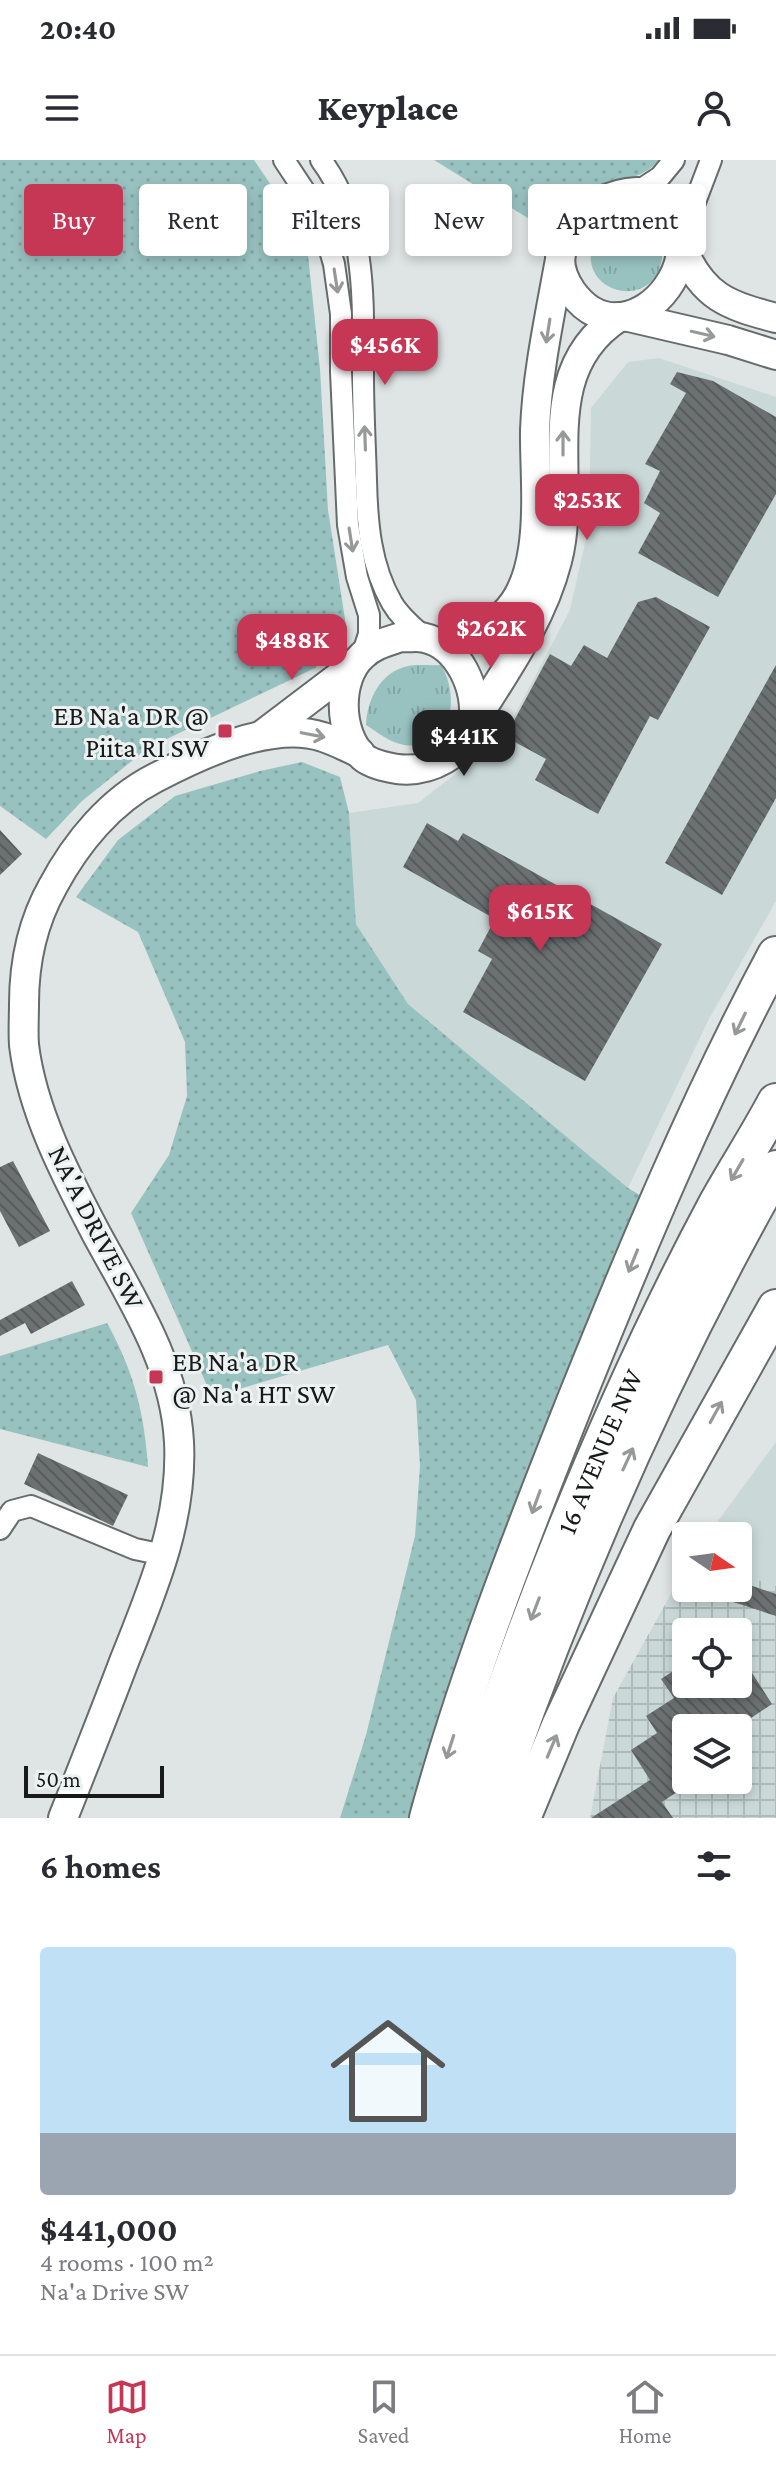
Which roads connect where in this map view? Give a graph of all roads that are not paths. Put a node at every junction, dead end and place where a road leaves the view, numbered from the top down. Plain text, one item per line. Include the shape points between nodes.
1 (284, 160) edge
2 (321, 160) edge
3 (674, 160) edge
4 (711, 160) edge
5 (649, 184) edge
6 (703, 184) edge
7 (561, 256) edge
8 (561, 256) edge
9 (679, 256) edge
10 (687, 256) edge
11 (624, 317) junction
12 (776, 318) edge
13 (776, 355) edge
14 (433, 641) junction
15 (358, 661) junction
16 (473, 723) junction
17 (262, 735) junction
18 (360, 753) junction
19 (776, 955) edge
20 (776, 1102) edge
21 (776, 1169) edge
22 (776, 1308) edge
23 (0, 1529) edge
24 (164, 1555) junction
25 (63, 1818) edge
26 (428, 1818) edge
27 (461, 1818) edge
28 (488, 1818) edge
29 (522, 1818) edge

1 -> 15 street via 319,213 334,264 341,314 348,525 369,615 369,634
14 -> 2 street via 392,604 375,567 367,520 360,260 348,213
3 - 5 street
4 - 6 street
7 -> 14 street via 535,428 535,533 528,568 503,616 479,632
8 - 11 street via 575,296 595,311
9 - 11 street via 665,292
10 - 12 street via 693,273 709,289 734,305
11 -> 13 street
16 -> 11 street via 540,611 558,560 563,428 572,375 593,338
14 - 15 street via 401,637 379,644
14 - 16 street via 451,654 466,676
15 - 17 street, NA'A DRIVE SW
15 - 18 street via 344,706
16 - 18 street via 453,753 421,770 390,768
17 -> 18 street, NA'A DRIVE SW via 322,736
17 - 24 street, NA'A DRIVE SW via 186,762 145,783 108,812 61,870 28,948 24,1043 34,1094 62,1164 144,1318 170,1384 179,1441 177,1499
19 -> 26 highway via 687,1132 580,1390 484,1644
20 -> 27 highway, 16 AVENUE NW via 719,1202 571,1515
28 -> 21 highway, 16 AVENUE NW via 554,1633 615,1488 693,1322
29 -> 22 highway via 652,1529
23 - 24 street via 12,1511 31,1506 135,1549
24 - 25 street, NA'A DRIVE SW

